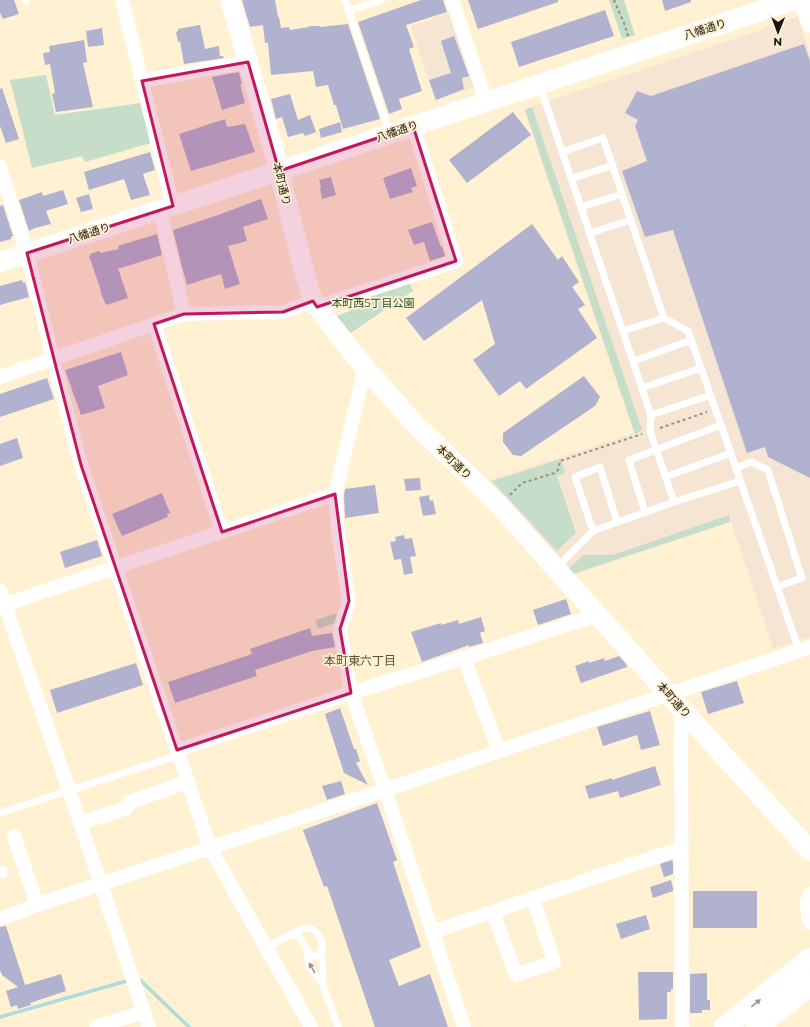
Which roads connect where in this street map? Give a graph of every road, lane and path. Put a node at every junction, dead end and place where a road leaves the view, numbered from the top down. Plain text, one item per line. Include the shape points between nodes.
1 (122, 0) edge
2 (230, 0) edge
3 (345, 0) edge
4 (382, 0) edge
5 (452, 0) edge
6 (614, 0) edge
7 (794, 0) edge
8 (802, 0) edge
9 (348, 11) junction
10 (810, 24) edge
11 (629, 40) dead end
12 (248, 62) junction
13 (142, 80) junction
14 (539, 84) junction
15 (486, 102) junction
16 (413, 126) junction
17 (390, 133) junction
18 (562, 152) junction
19 (613, 166) junction
20 (1, 171) edge
21 (279, 171) junction
22 (572, 179) junction
23 (622, 194) junction
24 (581, 207) junction
25 (167, 208) junction
26 (631, 220) junction
27 (590, 233) junction
28 (28, 253) junction
29 (0, 262) edge
30 (315, 304) junction
31 (184, 314) junction
32 (664, 318) junction
33 (154, 324) junction
34 (623, 331) junction
35 (692, 340) junction
36 (53, 360) junction
37 (633, 361) junction
38 (365, 368) junction
39 (701, 368) junction
40 (0, 377) edge
41 (642, 388) junction
42 (711, 395) junction
43 (716, 409) junction
44 (651, 415) junction
45 (721, 425) junction
46 (650, 431) junction
47 (656, 450) junction
48 (731, 453) junction
49 (736, 468) junction
50 (665, 477) junction
51 (740, 481) junction
52 (334, 494) junction
53 (674, 502) junction
54 (499, 505) junction
55 (645, 512) junction
56 (617, 522) junction
57 (593, 531) junction
58 (222, 532) junction
59 (116, 567) junction
60 (556, 568) junction
61 (777, 587) junction
62 (0, 591) edge
63 (2, 605) edge
64 (597, 615) junction
65 (804, 649) edge
66 (464, 658) junction
67 (351, 693) junction
68 (674, 701) junction
69 (498, 751) junction
70 (178, 752) junction
71 (188, 782) junction
72 (70, 790) junction
73 (385, 790) junction
74 (0, 813) edge
75 (80, 823) junction
76 (14, 836) dead end
77 (210, 848) junction
78 (682, 848) junction
79 (810, 851) edge
80 (101, 884) junction
81 (810, 894) edge
82 (533, 898) junction
83 (36, 906) junction
84 (493, 912) junction
85 (0, 919) edge
86 (810, 923) edge
87 (432, 932) junction
88 (292, 934) junction
89 (266, 948) junction
90 (307, 950) junction
91 (321, 952) junction
92 (810, 959) edge
93 (322, 983) junction
94 (810, 986) edge
95 (144, 1012) junction
96 (758, 1026) edge
97 (96, 1027) edge
98 (149, 1027) edge
99 (311, 1027) edge
100 (338, 1027) edge
101 (464, 1027) edge
102 (682, 1027) edge
103 (725, 1027) edge

1 - 13 street
2 - 12 main road, 本町通り
3 - 9 lane
4 - 9 lane
5 - 15 street
6 - 11 path
7 - 14 main road, 八幡通り
8 - 10 street
9 - 17 lane
12 - 13 street
12 - 21 main road, 本町通り
13 - 25 street
14 - 15 main road, 八幡通り
14 - 18 lane
15 - 16 main road, 八幡通り
16 - 17 main road, 八幡通り
16 - 30 street via 456,261
17 - 21 main road, 八幡通り
18 - 19 lane via 603,138
18 - 22 lane
19 - 22 lane
19 - 23 lane
20 - 28 street
21 - 25 main road, 八幡通り
21 - 30 main road, 本町通り via 306,279
22 - 24 lane
23 - 24 lane
23 - 26 lane
24 - 27 lane
25 - 28 main road, 八幡通り
25 - 31 street
26 - 27 lane
26 - 32 lane
27 - 34 lane
28 - 29 main road, 八幡通り
28 - 36 street
30 - 31 street via 283,312
30 - 38 main road, 本町通り
31 - 33 street
32 - 34 lane
32 - 35 lane via 688,331
33 - 36 street
33 - 58 street
34 - 37 lane
35 - 37 lane
35 - 39 lane
36 - 40 street
36 - 59 street via 81,465
37 - 41 lane
38 - 52 street
38 - 54 main road, 本町通り via 416,425
39 - 41 lane
39 - 42 lane
41 - 44 lane
42 - 43 lane
42 - 44 lane
43 - 45 lane
43 - 46 path
44 - 46 lane
45 - 47 lane
45 - 48 lane
46 - 47 lane
46 - 54 path via 560,461 555,473 522,483
47 - 50 lane
47 - 55 lane via 629,460
48 - 49 lane
48 - 50 lane
49 - 51 lane
49 - 61 lane via 751,462 768,470 802,578
50 - 53 lane
51 - 53 lane
51 - 61 lane
52 - 58 street
52 - 67 street via 349,601 340,628
53 - 55 lane
54 - 60 main road, 本町通り
55 - 56 lane
56 - 57 lane
56 - 57 lane via 600,467 574,477
57 - 60 lane
58 - 59 street
59 - 63 street
59 - 70 street
60 - 64 main road, 本町通り
61 - 65 lane
62 - 63 street
63 - 72 street
64 - 66 street
64 - 68 main road, 本町通り
65 - 68 street
66 - 67 street
66 - 69 street
67 - 70 street
67 - 73 street
68 - 69 street
68 - 78 street
68 - 79 main road, 本町通り
69 - 73 street
70 - 71 street
70 - 72 lane
71 - 75 street
71 - 77 street
72 - 74 lane
72 - 75 street
73 - 77 street
73 - 87 street
75 - 80 street
76 - 83 street
77 - 80 street
77 - 89 street
78 - 82 street
78 - 102 street
80 - 83 street
80 - 95 street
81 - 86 street via 807,905
82 - 84 street
82 - 84 street via 554,962 516,975
83 - 85 street
84 - 87 street
87 - 101 street
88 - 89 lane
88 - 90 lane via 299,937
88 - 91 lane via 303,928 315,931 321,940
89 - 99 street
90 - 91 lane via 314,957
93 -> 90 lane via 309,966
91 - 93 lane
103 -> 92 main road
93 - 100 lane
94 - 96 main road
95 - 97 street
95 - 98 street

